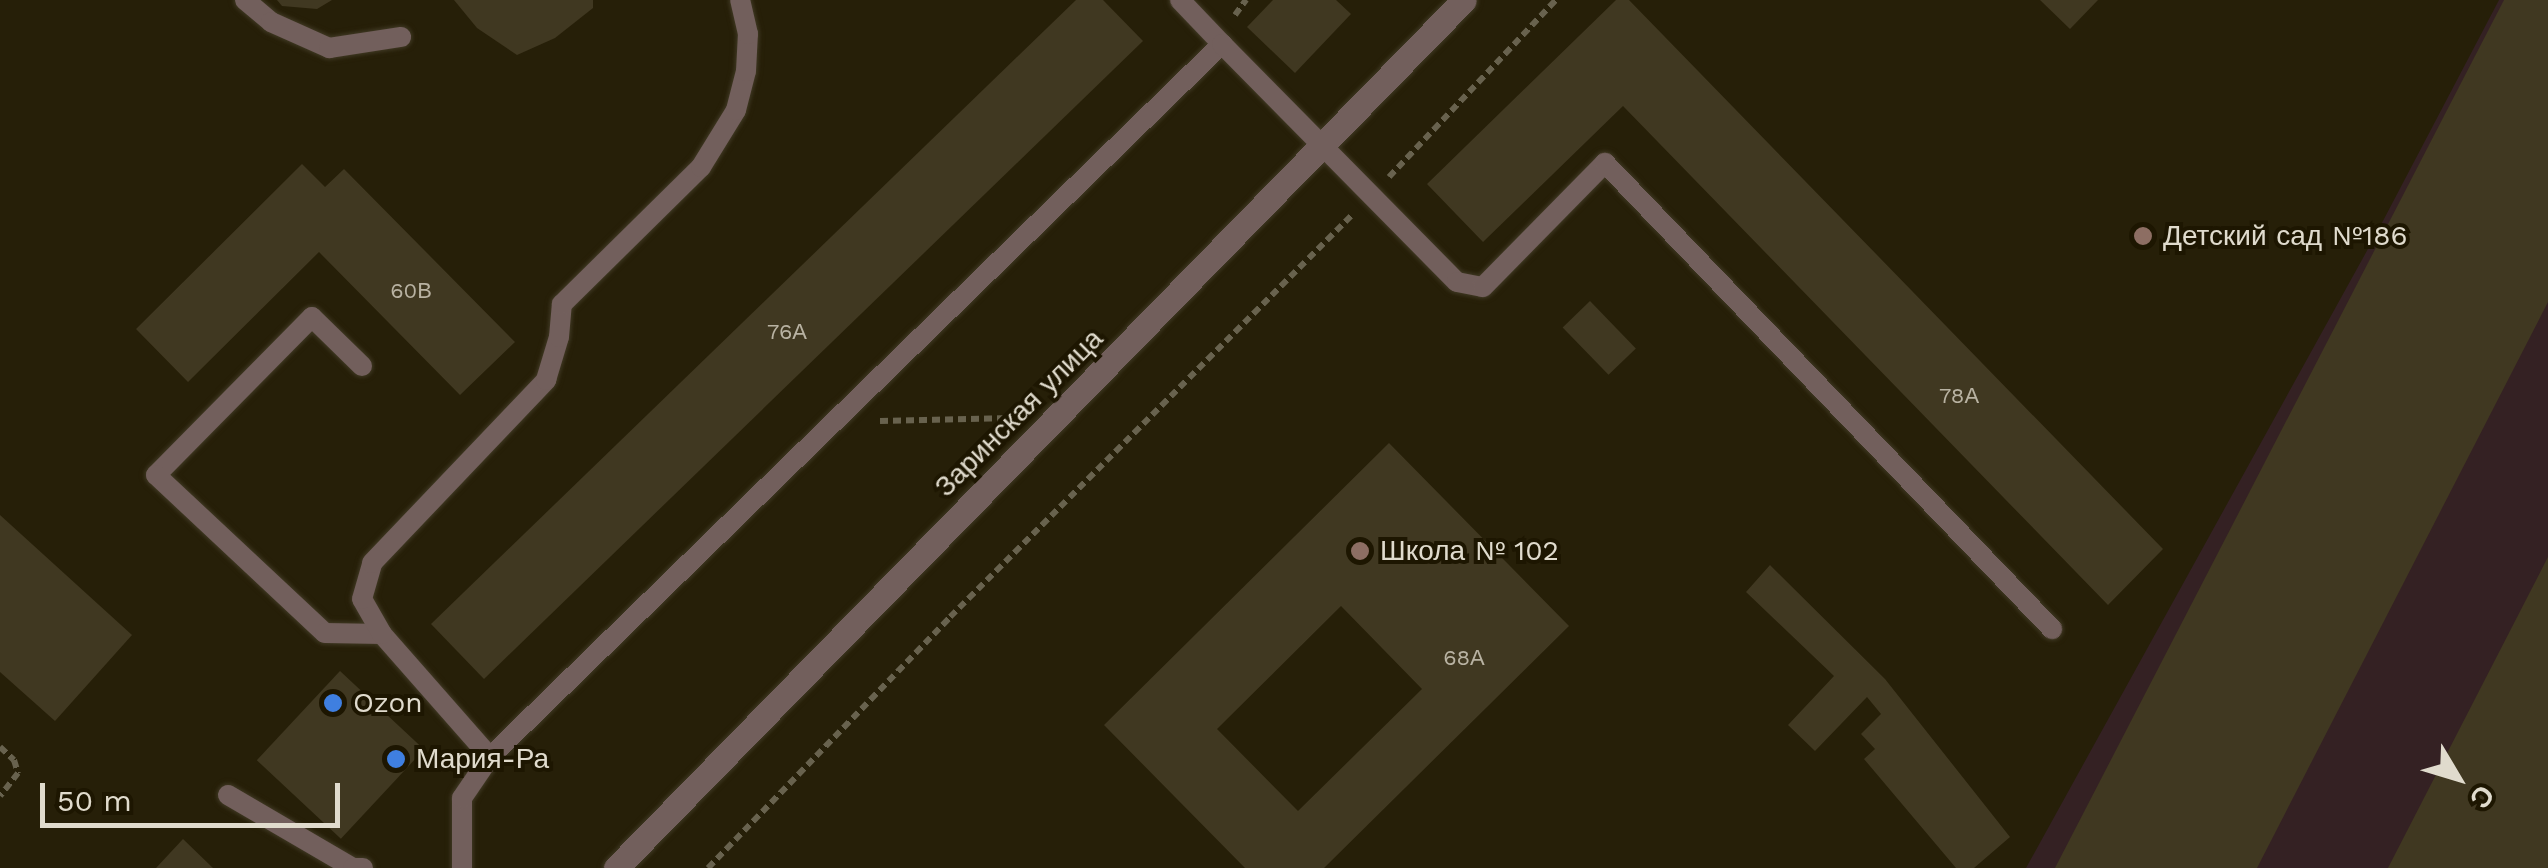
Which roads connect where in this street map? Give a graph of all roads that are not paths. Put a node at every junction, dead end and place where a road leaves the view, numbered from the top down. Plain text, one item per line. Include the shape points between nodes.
1 (245, 0) edge
2 (740, 0) edge
3 (1180, 0) edge
4 (1464, 0) edge
5 (402, 37) dead end
6 (1222, 44) junction
7 (1323, 148) junction
8 (362, 366) dead end
9 (2052, 629) dead end
10 (382, 634) junction
11 (490, 757) junction
12 (228, 795) dead end
13 (363, 868) edge
14 (462, 868) edge
15 (616, 868) edge

1 - 5 lane via 270,22 329,48
2 - 10 lane via 748,34 736,110 701,166 562,304 546,380 372,563 362,599
3 - 6 lane
4 - 7 street, Заринская улица
6 - 7 lane
6 - 11 lane
7 - 9 lane via 1458,282 1483,287 1605,163
7 - 15 street, Заринская улица
8 - 10 lane via 312,317 156,475 325,633
10 - 11 lane
11 - 14 lane via 462,798
12 - 13 lane

